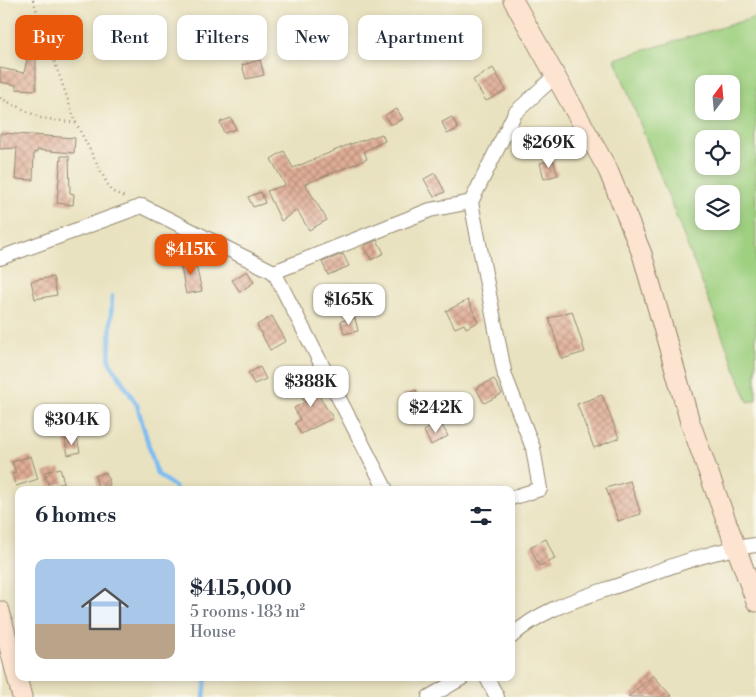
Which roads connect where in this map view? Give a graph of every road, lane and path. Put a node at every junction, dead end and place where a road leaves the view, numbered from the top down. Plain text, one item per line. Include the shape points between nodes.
1 (33, 0) edge
2 (513, 0) edge
3 (555, 76) junction
4 (0, 98) edge
5 (76, 123) junction
6 (471, 202) junction
7 (142, 206) junction
8 (0, 258) edge
9 (274, 272) junction
10 (384, 486) edge
11 (515, 497) edge
12 (756, 545) edge
13 (737, 548) junction
14 (756, 602) edge
15 (0, 611) edge
16 (515, 632) edge
17 (15, 670) edge
18 (18, 681) edge
19 (457, 681) edge
20 (489, 681) edge
21 (22, 697) edge
22 (429, 697) edge
23 (497, 697) edge

1 - 5 path
2 - 3 main road
3 - 6 street via 515,113
3 - 13 main road via 608,170 642,254 690,422
4 - 5 path via 41,118
5 - 7 path via 111,191
6 - 9 street via 430,210
6 - 11 street via 505,376 533,448 540,489
7 - 8 street
7 - 9 street
9 - 10 street
12 - 13 street
13 - 14 main road
13 - 16 street via 703,556 563,605
15 - 17 main road
18 - 21 main road
19 - 22 street
20 - 23 street

